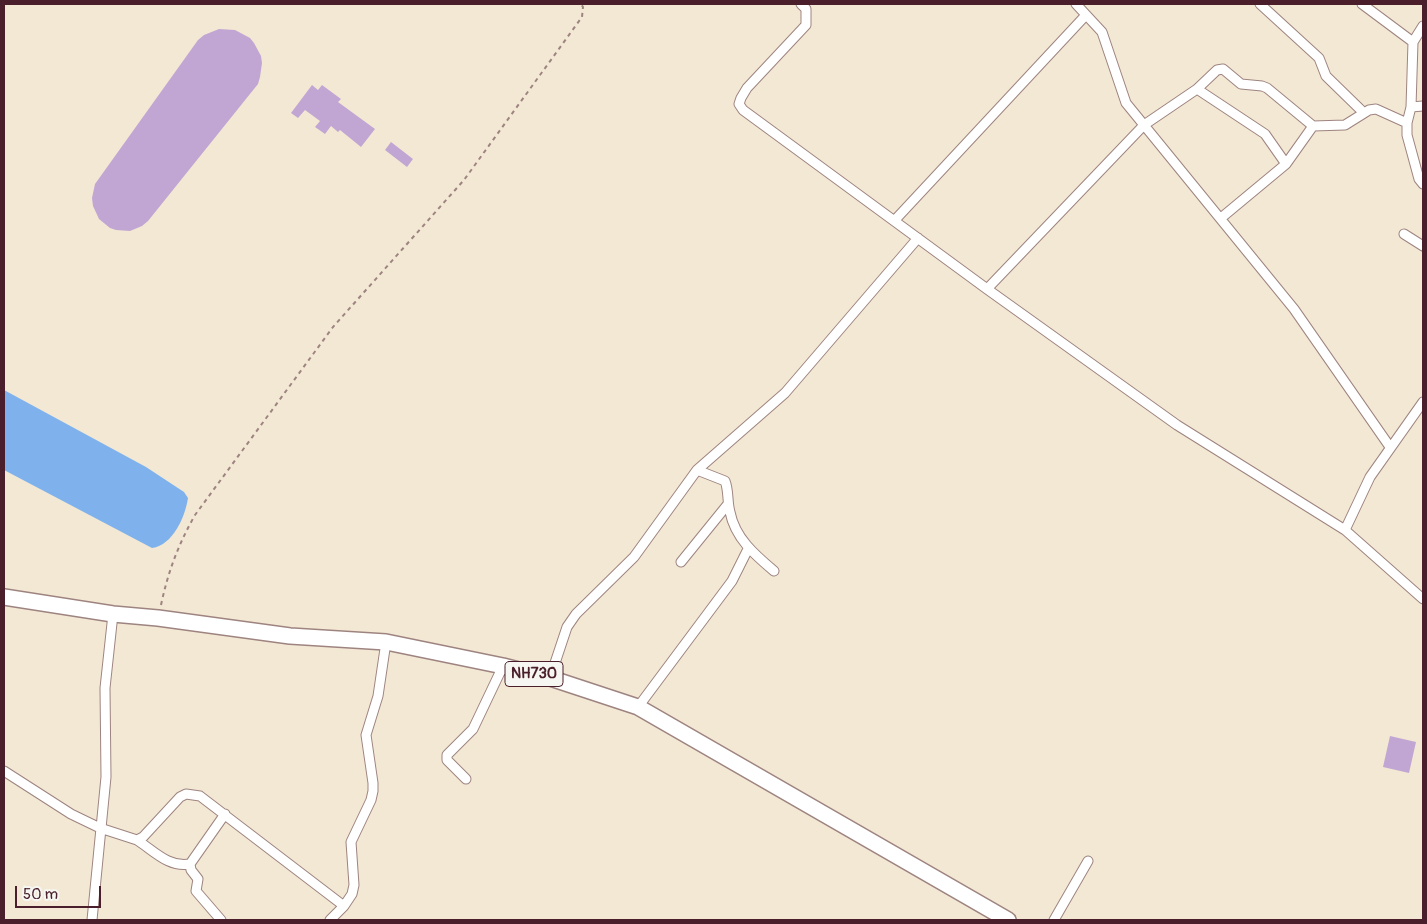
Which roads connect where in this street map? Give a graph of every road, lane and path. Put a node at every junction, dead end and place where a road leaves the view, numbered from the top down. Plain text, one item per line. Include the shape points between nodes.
1 (581, 4) edge
2 (801, 4) edge
3 (1076, 4) edge
4 (1260, 4) edge
5 (1362, 4) edge
6 (1086, 15) junction
7 (1423, 26) edge
8 (1413, 42) junction
9 (1197, 89) junction
10 (1423, 106) edge
11 (1411, 107) junction
12 (1364, 113) junction
13 (1407, 123) junction
14 (1144, 126) junction
15 (1313, 126) junction
16 (1286, 164) junction
17 (1423, 184) edge
18 (1222, 218) junction
19 (894, 221) junction
20 (1404, 234) dead end
21 (918, 238) junction
22 (1423, 246) edge
23 (987, 289) junction
24 (1423, 402) edge
25 (1390, 447) junction
26 (697, 470) junction
27 (728, 504) junction
28 (1345, 530) junction
29 (748, 549) junction
30 (681, 562) dead end
31 (774, 572) dead end
32 (4, 596) edge
33 (1423, 599) edge
34 (113, 614) junction
35 (158, 618) junction
36 (386, 642) junction
37 (503, 666) junction
38 (550, 678) junction
39 (638, 707) junction
40 (4, 771) edge
41 (466, 779) dead end
42 (225, 814) junction
43 (100, 828) junction
44 (138, 840) junction
45 (1088, 861) dead end
46 (190, 864) junction
47 (344, 906) junction
48 (215, 918) edge
49 (92, 920) edge
50 (330, 920) edge
51 (1008, 920) edge
52 (1054, 920) edge

1 - 35 path via 582,17 464,180 332,327 195,515 168,574
2 - 19 street via 806,9 806,25 747,88 740,104 743,110
3 - 6 street
4 - 12 street via 1319,58 1326,76
5 - 8 street
6 - 14 street via 1102,32 1126,102
6 - 19 street
7 - 8 street
8 - 11 street
9 - 14 street
9 - 15 street via 1217,70 1223,69 1241,84 1267,88
9 - 16 street via 1265,134
10 - 11 street
11 - 13 street
12 - 13 street via 1376,109
12 - 15 street via 1345,126
13 - 17 street via 1416,170
14 - 18 street
14 - 23 street
15 - 16 street
16 - 18 street
18 - 25 street via 1294,309
19 - 21 street
20 - 22 street
21 - 23 street
21 - 26 street via 785,393
23 - 28 street via 1186,431
24 - 25 street
25 - 28 street via 1370,477
26 - 27 street via 725,481
26 - 38 street via 634,557 576,614 567,627
27 - 29 street via 731,519
27 - 30 street
28 - 33 street
29 - 31 street
29 - 39 street via 732,581
32 - 34 highway, NH730
34 - 35 highway, NH730
34 - 43 street via 105,688 106,777
35 - 36 highway, NH730 via 290,636
36 - 37 highway, NH730
36 - 47 street via 378,696 366,735 373,792 351,842 354,885
37 - 38 highway, NH730
37 - 41 street via 472,729 447,755 447,760
38 - 39 highway, NH730
39 - 51 highway, NH730
40 - 43 street via 71,814
42 - 44 street via 200,796 186,794
42 - 46 street
42 - 47 street
43 - 44 street
43 - 49 street
44 - 46 street via 170,863
45 - 52 street
46 - 48 street via 198,880 196,892
47 - 50 street

